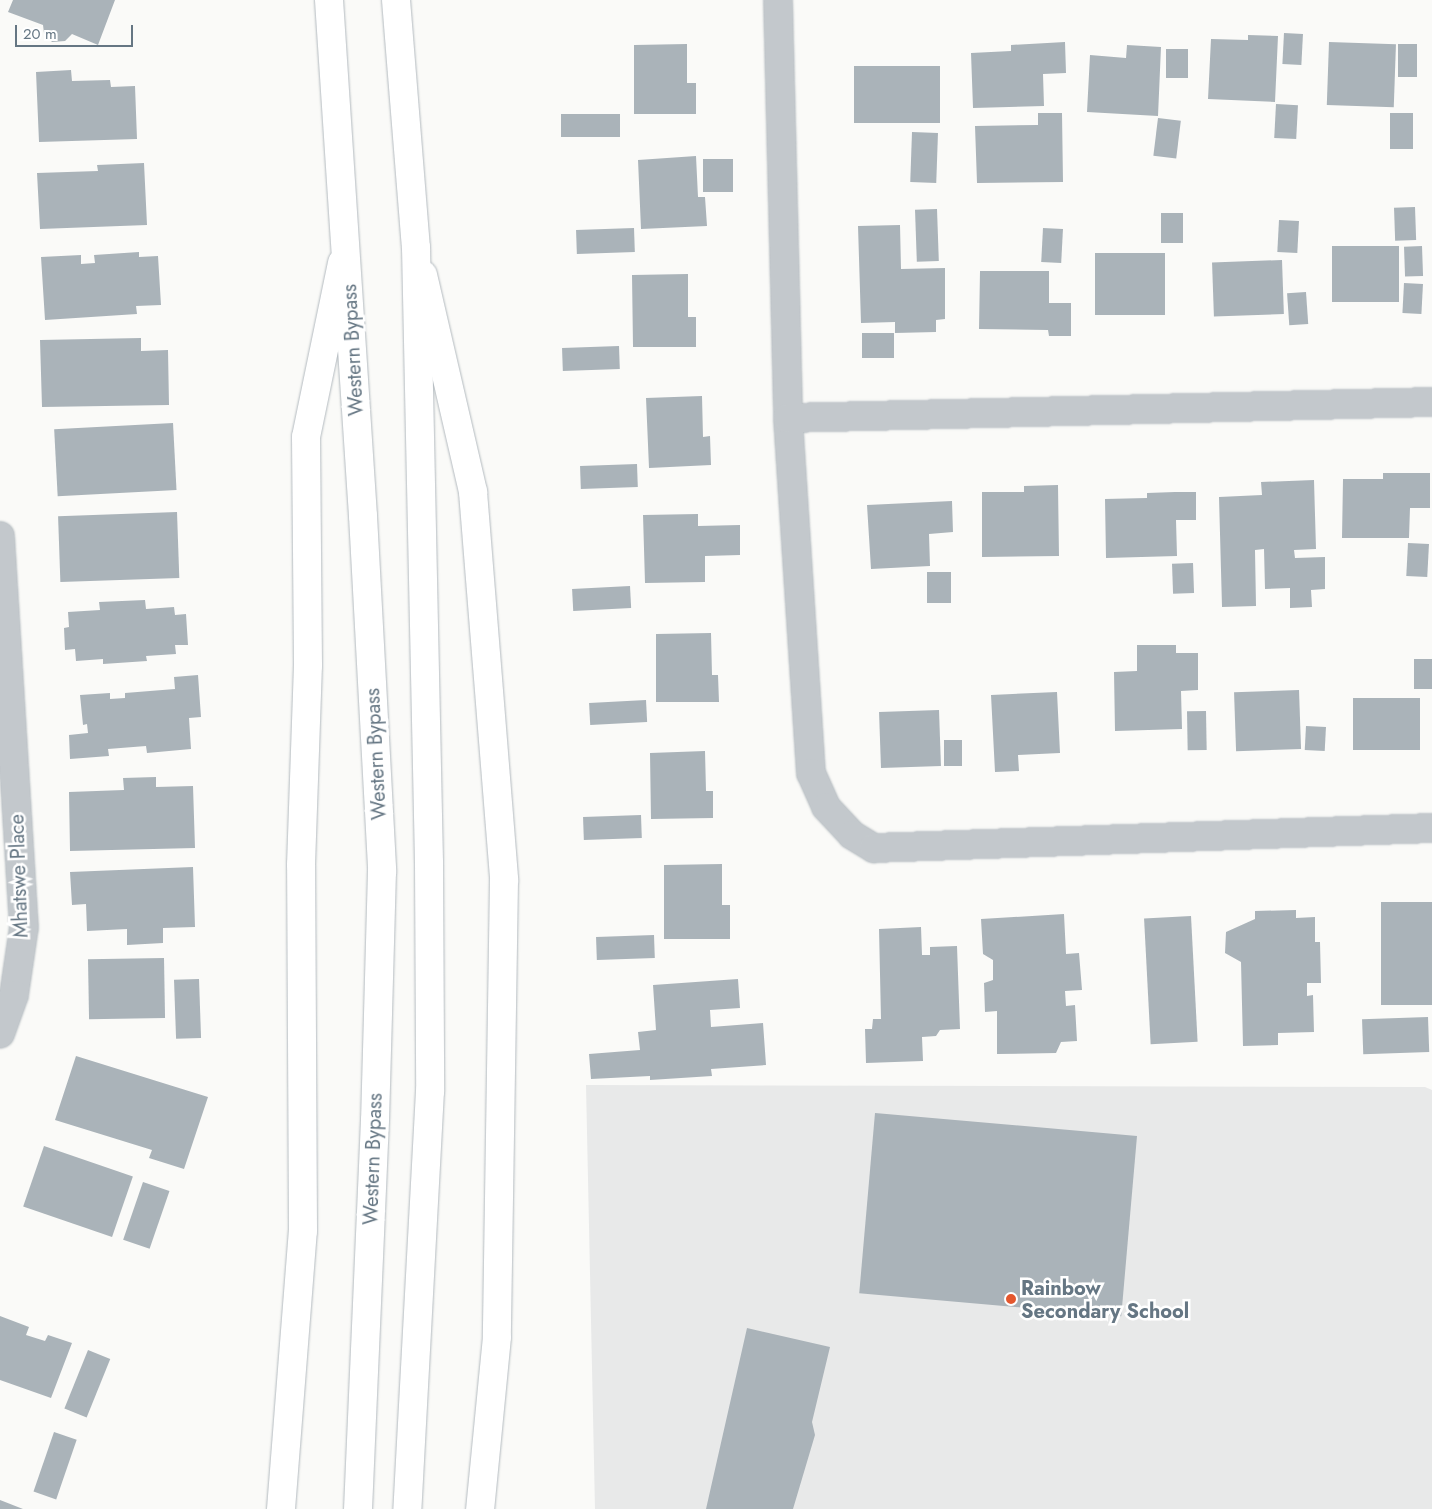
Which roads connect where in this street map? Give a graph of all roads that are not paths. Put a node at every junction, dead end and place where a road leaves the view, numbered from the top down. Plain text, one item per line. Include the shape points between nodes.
1 (329, 0) edge
2 (396, 0) edge
3 (778, 0) edge
4 (347, 242) junction
5 (416, 247) junction
6 (1432, 402) edge
7 (788, 418) junction
8 (0, 536) edge
9 (1432, 828) edge
10 (0, 1034) edge
11 (281, 1509) edge
12 (358, 1509) edge
13 (407, 1509) edge
14 (480, 1509) edge

1 - 4 main road, Western Bypass
2 - 5 main road
3 - 7 street
4 - 11 main road via 306,437 308,665 301,865 304,1231
4 - 12 main road, Western Bypass via 382,871
5 - 13 main road via 429,863 430,1091
5 - 14 main road via 473,492 504,880 497,1337
6 - 7 street
7 - 9 street via 811,773 826,807 852,835 874,848
8 - 10 street, Mhatswe Place via 24,927 14,995

